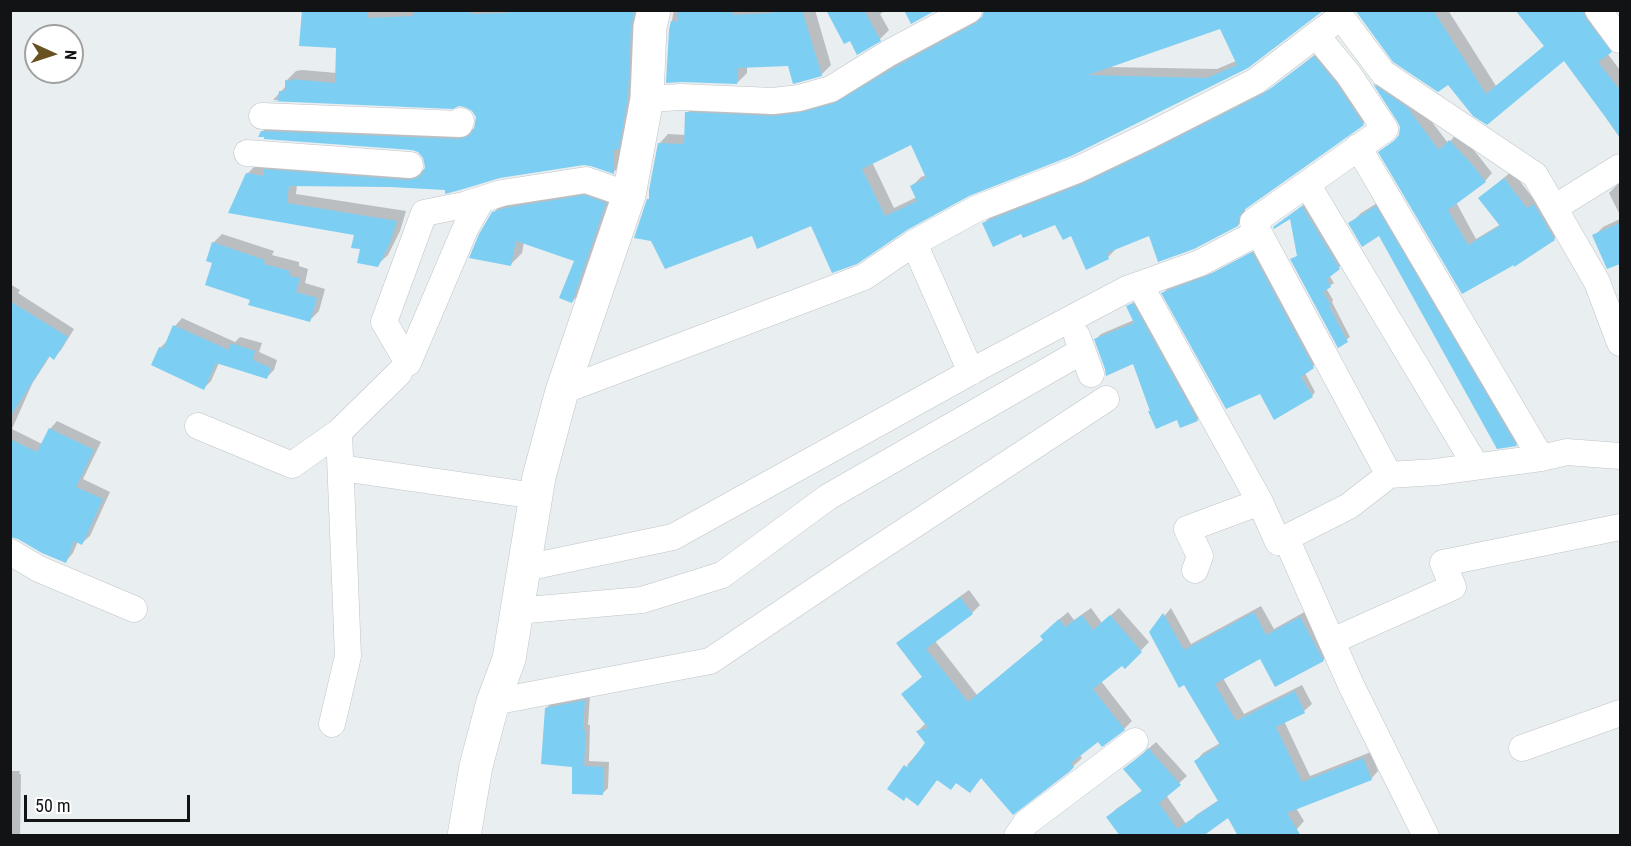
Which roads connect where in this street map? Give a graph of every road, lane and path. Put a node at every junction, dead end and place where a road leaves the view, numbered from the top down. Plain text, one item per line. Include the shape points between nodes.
1 (654, 10) edge
2 (969, 10) edge
3 (1598, 10) edge
4 (1316, 35) junction
5 (1620, 40) edge
6 (647, 99) junction
7 (262, 116) dead end
8 (461, 121) dead end
9 (1358, 147) junction
10 (247, 153) dead end
11 (410, 165) dead end
12 (1620, 167) edge
13 (1307, 184) junction
14 (629, 195) junction
15 (482, 200) junction
16 (1554, 208) junction
17 (1253, 222) junction
18 (914, 243) junction
19 (1140, 285) junction
20 (1071, 319) junction
21 (1620, 343) edge
22 (1082, 351) junction
23 (399, 372) dead end
24 (971, 372) junction
25 (1091, 374) dead end
26 (562, 391) junction
27 (1106, 399) dead end
28 (198, 426) dead end
29 (339, 432) junction
30 (1620, 456) edge
31 (1541, 458) junction
32 (1476, 466) junction
33 (341, 468) junction
34 (1389, 475) junction
35 (536, 496) junction
36 (1260, 502) junction
37 (1620, 527) edge
38 (1286, 538) junction
39 (10, 552) edge
40 (525, 568) junction
41 (1195, 570) dead end
42 (134, 609) dead end
43 (516, 611) junction
44 (1332, 641) junction
45 (494, 702) junction
46 (1620, 713) edge
47 (332, 724) dead end
48 (1135, 741) dead end
49 (1522, 748) dead end
50 (464, 836) edge
51 (1017, 836) edge
52 (1426, 836) edge

1 - 6 main road
2 - 6 street via 831,89 799,98
3 - 5 street
4 - 9 street via 1385,129
4 - 16 street via 1341,17 1383,73 1535,175
4 - 18 street via 1256,81 1077,170 976,209
6 - 14 main road
7 - 8 street via 460,124
9 - 13 street
9 - 31 street
10 - 11 street
12 - 16 street
13 - 17 street
13 - 32 street
14 - 15 street via 586,180 502,193
14 - 26 main road
15 - 15 street via 424,213 384,322 408,363 466,227
16 - 21 street via 1597,282
17 - 19 street via 1255,234 1200,263
17 - 34 street
18 - 24 street
18 - 26 street via 864,278
19 - 20 street
19 - 36 street
20 - 22 street
20 - 24 street
22 - 25 street
22 - 43 street via 828,497 722,575 642,600
23 - 29 street
24 - 40 street via 673,537
26 - 35 main road
27 - 45 street via 710,661
28 - 29 street via 292,465
29 - 33 street
30 - 31 street via 1567,452
31 - 32 street
32 - 34 street
33 - 35 street
33 - 47 street via 348,656
34 - 38 street via 1349,506
35 - 40 main road
36 - 38 street via 1278,542
36 - 41 street via 1187,529 1200,556
37 - 44 street via 1443,563 1453,586
38 - 44 street
39 - 42 street via 39,569
40 - 43 main road
43 - 45 main road via 509,659
44 - 52 street
45 - 50 main road via 476,766
46 - 49 street
48 - 51 street via 1026,823

